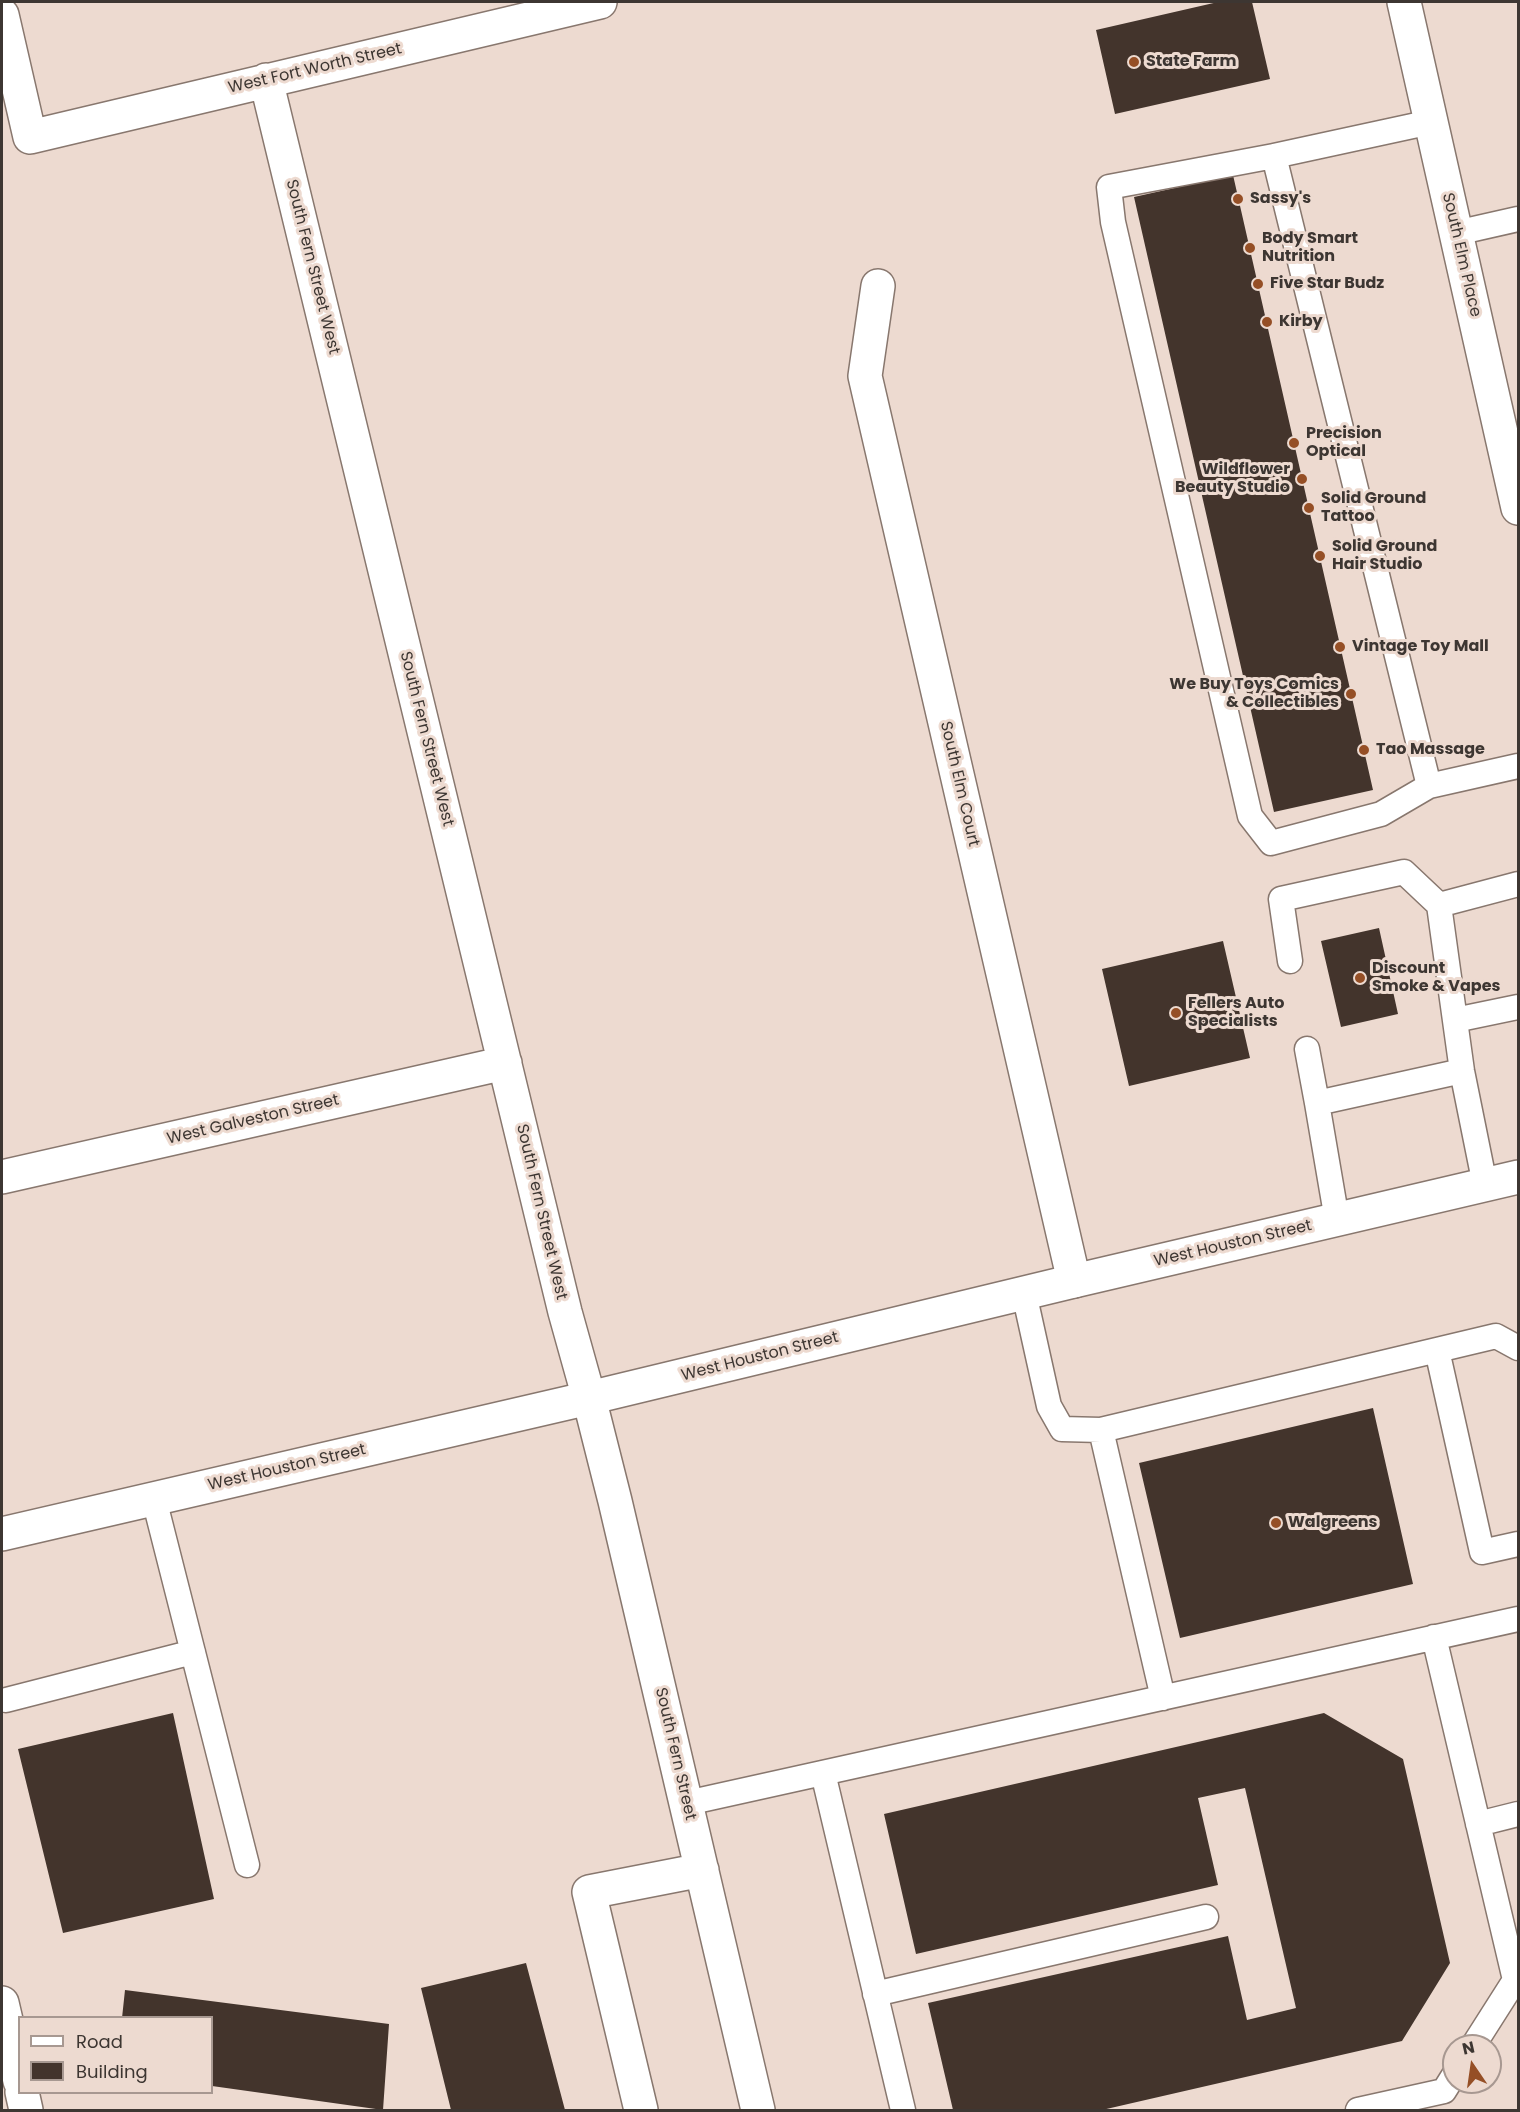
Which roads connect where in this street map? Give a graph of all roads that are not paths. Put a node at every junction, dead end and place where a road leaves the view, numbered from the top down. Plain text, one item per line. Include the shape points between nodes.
1 (600, 2) edge
2 (1404, 2) edge
3 (2, 15) edge
4 (266, 80) junction
5 (1431, 122) junction
6 (1274, 156) junction
7 (1518, 219) edge
8 (1456, 233) junction
9 (878, 286) dead end
10 (1518, 508) edge
11 (1518, 766) edge
12 (1429, 786) junction
13 (1518, 884) edge
14 (1439, 905) junction
15 (1290, 962) dead end
16 (1518, 1007) edge
17 (1455, 1020) junction
18 (1307, 1049) dead end
19 (505, 1063) junction
20 (1462, 1071) junction
21 (1317, 1103) junction
22 (2, 1177) edge
23 (1518, 1177) edge
24 (1485, 1185) junction
25 (1337, 1220) junction
26 (1074, 1281) junction
27 (1024, 1293) junction
28 (1518, 1348) edge
29 (1437, 1350) junction
30 (589, 1398) junction
31 (1101, 1430) junction
32 (154, 1499) junction
33 (2, 1534) edge
34 (1518, 1544) edge
35 (1518, 1619) edge
36 (1434, 1637) junction
37 (193, 1652) junction
38 (1163, 1698) junction
39 (6, 1700) dead end
40 (823, 1773) junction
41 (687, 1803) junction
42 (1518, 1814) edge
43 (1478, 1824) junction
44 (247, 1865) dead end
45 (702, 1869) junction
46 (1206, 1917) dead end
47 (1517, 1979) edge
48 (875, 1994) junction
49 (2, 2003) edge
50 (1481, 2034) edge
51 (18, 2072) edge
52 (1442, 2091) edge
53 (22, 2094) edge
54 (1369, 2109) edge
55 (26, 2110) edge
56 (641, 2110) edge
57 (758, 2110) edge
58 (903, 2110) edge

1 - 4 street, West Fort Worth Street
2 - 5 street, South Elm Place
3 - 4 street, West Fort Worth Street via 30,137
4 - 19 street, South Fern Street West
5 - 6 lane
5 - 8 street, South Elm Place
6 - 12 lane
6 - 12 lane via 1110,187 1113,222 1250,816 1271,843 1382,814
7 - 8 lane
8 - 10 street, South Elm Place
9 - 26 street, South Elm Court via 865,376
11 - 12 lane
13 - 14 lane
14 - 15 lane via 1404,872 1281,898
14 - 17 lane
16 - 17 lane
17 - 20 lane
18 - 21 lane
19 - 22 street, West Galveston Street
19 - 30 street, South Fern Street West
20 - 21 lane
20 - 24 lane
21 - 25 lane
23 - 24 street, West Houston Street
24 - 25 street, West Houston Street
25 - 26 street, West Houston Street
26 - 27 street, West Houston Street
27 - 30 street, West Houston Street
27 - 31 lane via 1049,1406 1062,1429
28 - 29 lane via 1496,1336
29 - 31 lane
29 - 34 lane via 1482,1552
30 - 32 street, West Houston Street
30 - 41 street, South Fern Street
31 - 38 lane
32 - 33 street, West Houston Street
32 - 37 lane
35 - 36 lane
36 - 38 lane
36 - 43 lane
37 - 39 lane
37 - 44 lane
38 - 40 lane
40 - 41 lane
40 - 48 lane
41 - 45 street, South Fern Street
42 - 43 lane
43 - 47 lane
45 - 56 street via 589,1892
45 - 57 street, South Fern Street
46 - 48 lane
47 - 50 lane
48 - 58 lane
49 - 51 street
52 - 54 lane
53 - 55 street

